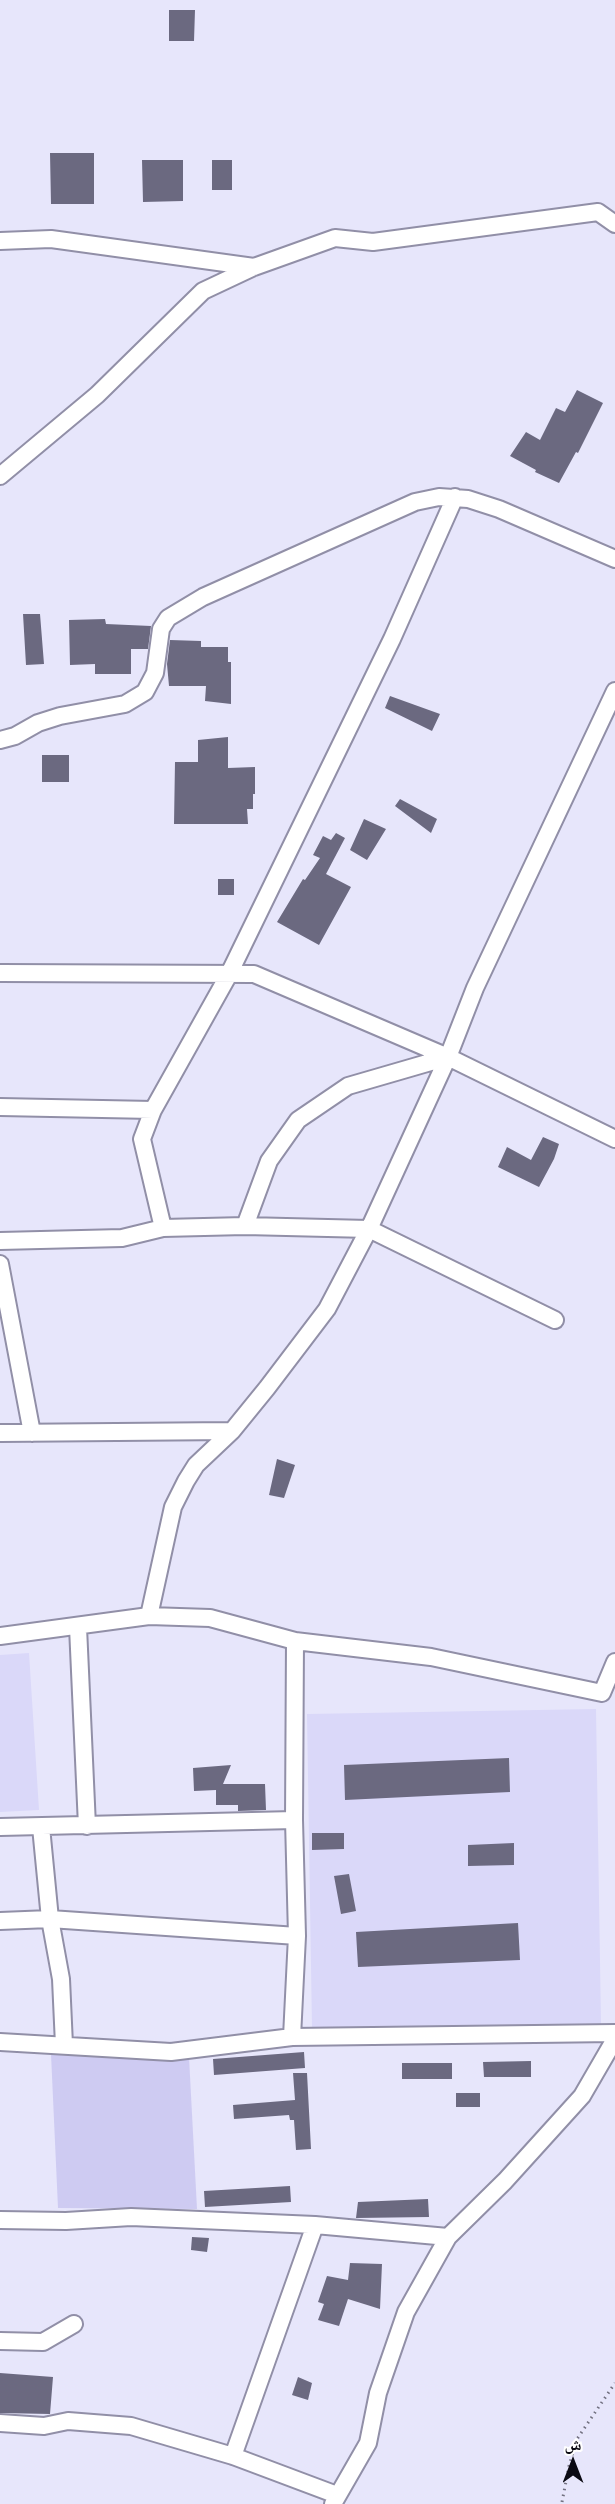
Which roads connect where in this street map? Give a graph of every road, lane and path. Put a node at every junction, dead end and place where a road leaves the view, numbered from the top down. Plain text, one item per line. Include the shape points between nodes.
1 (615, 224) edge
2 (0, 241) edge
3 (254, 267) junction
4 (0, 476) edge
5 (455, 496) junction
6 (615, 559) edge
7 (615, 691) edge
8 (0, 740) edge
9 (0, 973) edge
10 (228, 976) junction
11 (448, 1057) junction
12 (0, 1107) edge
13 (153, 1110) junction
14 (615, 1139) edge
15 (245, 1226) junction
16 (163, 1228) junction
17 (369, 1229) junction
18 (0, 1241) edge
19 (0, 1264) edge
20 (555, 1320) dead end
21 (232, 1431) junction
22 (0, 1433) edge
23 (32, 1433) junction
24 (149, 1616) junction
25 (78, 1627) junction
26 (0, 1636) edge
27 (295, 1641) junction
28 (615, 1662) edge
29 (294, 1820) junction
30 (87, 1826) junction
31 (0, 1827) edge
32 (41, 1827) junction
33 (50, 1919) junction
34 (0, 1921) edge
35 (297, 1936) junction
36 (615, 2033) edge
37 (292, 2037) junction
38 (615, 2039) edge
39 (0, 2042) edge
40 (64, 2044) junction
41 (0, 2220) edge
42 (315, 2225) junction
43 (448, 2237) junction
44 (74, 2324) dead end
45 (0, 2341) edge
46 (615, 2383) edge
47 (0, 2423) edge
48 (233, 2456) junction
49 (335, 2500) edge
50 (562, 2503) edge

1 - 3 street via 598,212 373,242 335,238
2 - 3 street via 51,239
3 - 4 street via 203,291 97,395
5 - 6 street via 499,509
5 - 8 street via 415,502 202,597 168,618 161,629 158,664 145,692 125,704 60,716
5 - 10 street via 392,639
7 - 11 street via 475,988
9 - 10 street
10 - 11 street via 254,974
10 - 13 street
11 - 14 street
11 - 15 street via 348,1086 298,1120 269,1161
11 - 17 street
12 - 13 street
13 - 16 street via 142,1139
15 - 16 street
15 - 17 street
16 - 18 street via 122,1238
17 - 20 street
17 - 21 street via 327,1309
19 - 23 street
21 - 23 street
21 - 24 street via 196,1465 173,1508
22 - 23 street
24 - 25 street
24 - 27 street via 210,1618
25 - 26 street
25 - 30 street
27 - 28 street via 431,1657 602,1693
27 - 29 street
29 - 30 street
29 - 35 street
30 - 32 street
31 - 32 street
32 - 33 street
33 - 34 street
33 - 35 street
33 - 40 street via 60,1979
35 - 37 street
36 - 37 street
37 - 40 street via 171,2052
38 - 43 street via 582,2096
39 - 40 street
41 - 42 street via 131,2217
42 - 43 street
42 - 48 street
43 - 49 street via 406,2312 378,2393 368,2443
44 - 45 street via 43,2342
46 - 50 path via 577,2439
47 - 48 street via 44,2426 68,2421 131,2426
48 - 49 street

